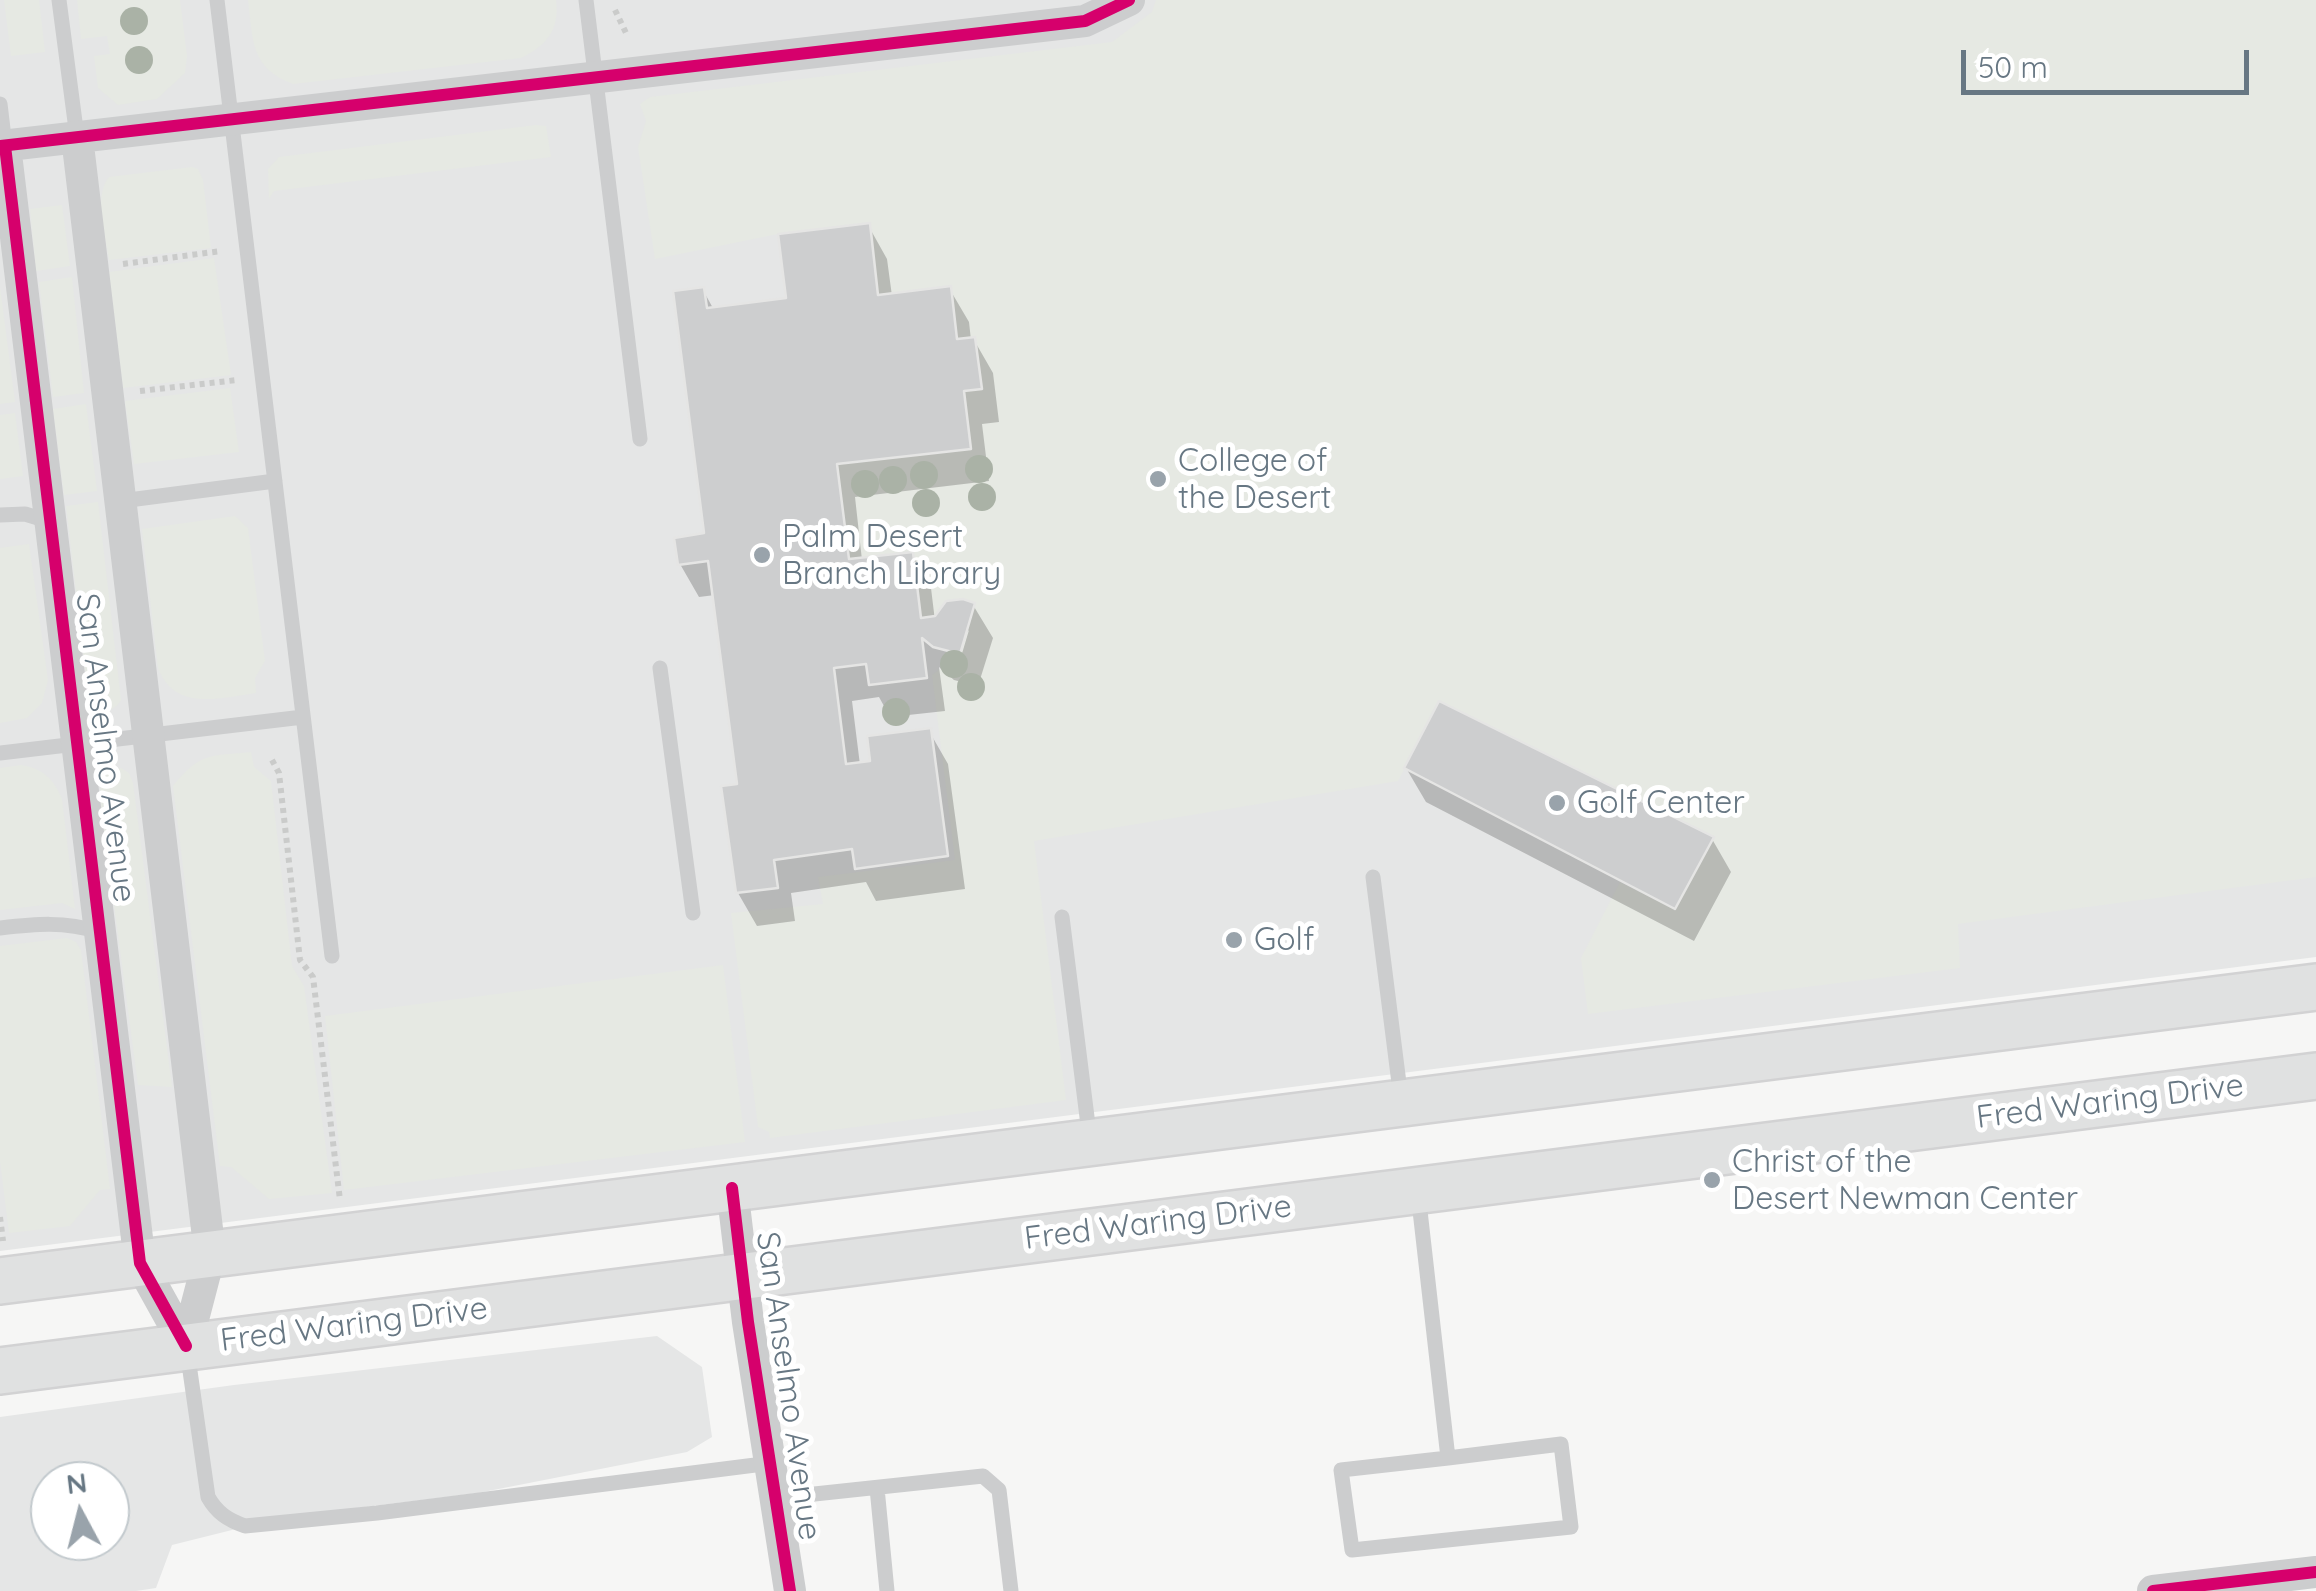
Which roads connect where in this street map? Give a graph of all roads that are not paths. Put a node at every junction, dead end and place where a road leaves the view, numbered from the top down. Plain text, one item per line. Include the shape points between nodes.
1 (59, 0) edge
2 (217, 0) edge
3 (586, 0) edge
4 (1129, 0) edge
5 (595, 77) junction
6 (0, 104) edge
7 (232, 119) junction
8 (77, 137) junction
9 (2, 146) edge
10 (640, 439) dead end
11 (275, 481) junction
12 (121, 501) junction
13 (0, 516) edge
14 (48, 521) junction
15 (660, 668) dead end
16 (303, 717) junction
17 (146, 736) junction
18 (78, 744) junction
19 (0, 753) edge
20 (1374, 876) dead end
21 (692, 914) dead end
22 (1062, 917) dead end
23 (0, 928) edge
24 (100, 932) junction
25 (332, 956) dead end
26 (2316, 987) edge
27 (2316, 1076) edge
28 (1401, 1103) junction
29 (1090, 1142) junction
30 (732, 1188) junction
31 (1417, 1189) junction
32 (210, 1254) junction
33 (2, 1262) edge
34 (140, 1263) junction
35 (742, 1276) junction
36 (186, 1346) junction
37 (0, 1371) edge
38 (1448, 1458) junction
39 (771, 1462) junction
40 (877, 1488) junction
41 (777, 1498) junction
42 (2316, 1572) edge
43 (790, 1591) edge
44 (887, 1591) edge
45 (1011, 1591) edge
46 (2152, 1591) edge

1 - 8 lane
2 - 7 lane
3 - 5 lane
4 - 5 street via 1085,20
5 - 7 street
5 - 10 lane
6 - 9 lane
7 - 8 street
7 - 11 lane
8 - 9 street
8 - 12 street, San Anselmo Avenue
9 - 14 street, San Anselmo Avenue
11 - 12 lane
11 - 16 lane
12 - 17 street, San Anselmo Avenue
13 - 14 lane
14 - 18 street, San Anselmo Avenue
15 - 21 lane
16 - 17 lane
16 - 25 lane
17 - 18 lane
17 - 32 street, San Anselmo Avenue
18 - 19 lane
18 - 24 street, San Anselmo Avenue
20 - 28 lane
22 - 29 lane
23 - 24 lane via 53,922
24 - 34 street, San Anselmo Avenue
26 - 28 main road
27 - 31 main road, Fred Waring Drive
28 - 29 main road
29 - 30 main road
30 - 32 main road
30 - 35 street, San Anselmo Avenue
31 - 35 main road, Fred Waring Drive
31 - 38 lane
32 - 34 main road
32 - 36 street, San Anselmo Avenue
33 - 34 main road
34 - 36 street, San Anselmo Avenue
35 - 36 main road, Fred Waring Drive
35 - 39 street, San Anselmo Avenue
36 - 37 main road, Fred Waring Drive
36 - 39 lane via 208,1497 230,1521 245,1526
38 - 38 lane via 1341,1470 1352,1550 1571,1527 1561,1444
39 - 41 street, San Anselmo Avenue
40 - 41 lane
40 - 44 lane
40 - 45 lane via 983,1476 991,1481 998,1490
41 - 43 street, San Anselmo Avenue
42 - 46 street

